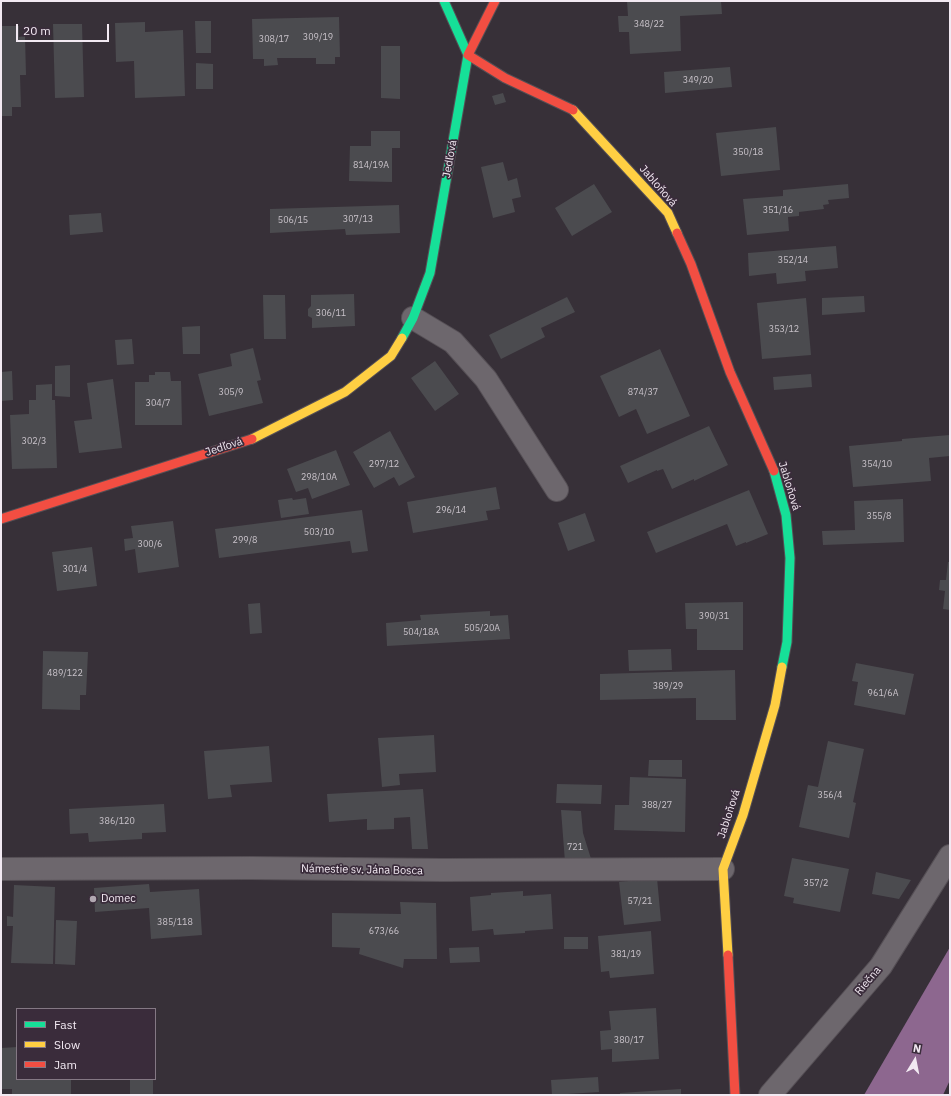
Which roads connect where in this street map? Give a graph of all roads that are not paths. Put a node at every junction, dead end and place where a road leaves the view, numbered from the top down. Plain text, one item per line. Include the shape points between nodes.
1 (444, 1) edge
2 (495, 1) edge
3 (468, 55) junction
4 (413, 318) junction
5 (557, 490) dead end
6 (1, 519) edge
7 (950, 856) edge
8 (1, 869) edge
9 (723, 869) junction
10 (735, 1095) edge
11 (770, 1095) edge

1 - 3 street
2 - 3 street
3 - 4 street, Jedľová via 430,273
3 - 9 street, Jabloňová via 505,78 573,110 668,213 691,264 730,372 774,472 786,515 790,558 788,642 775,705
4 - 5 street via 453,342 486,379
4 - 6 street, Jedľová via 391,356 345,392 254,438
7 - 11 street, Riečna via 881,966
8 - 9 street, Námestie sv. Jána Bosca
9 - 10 street, Jabloňová

